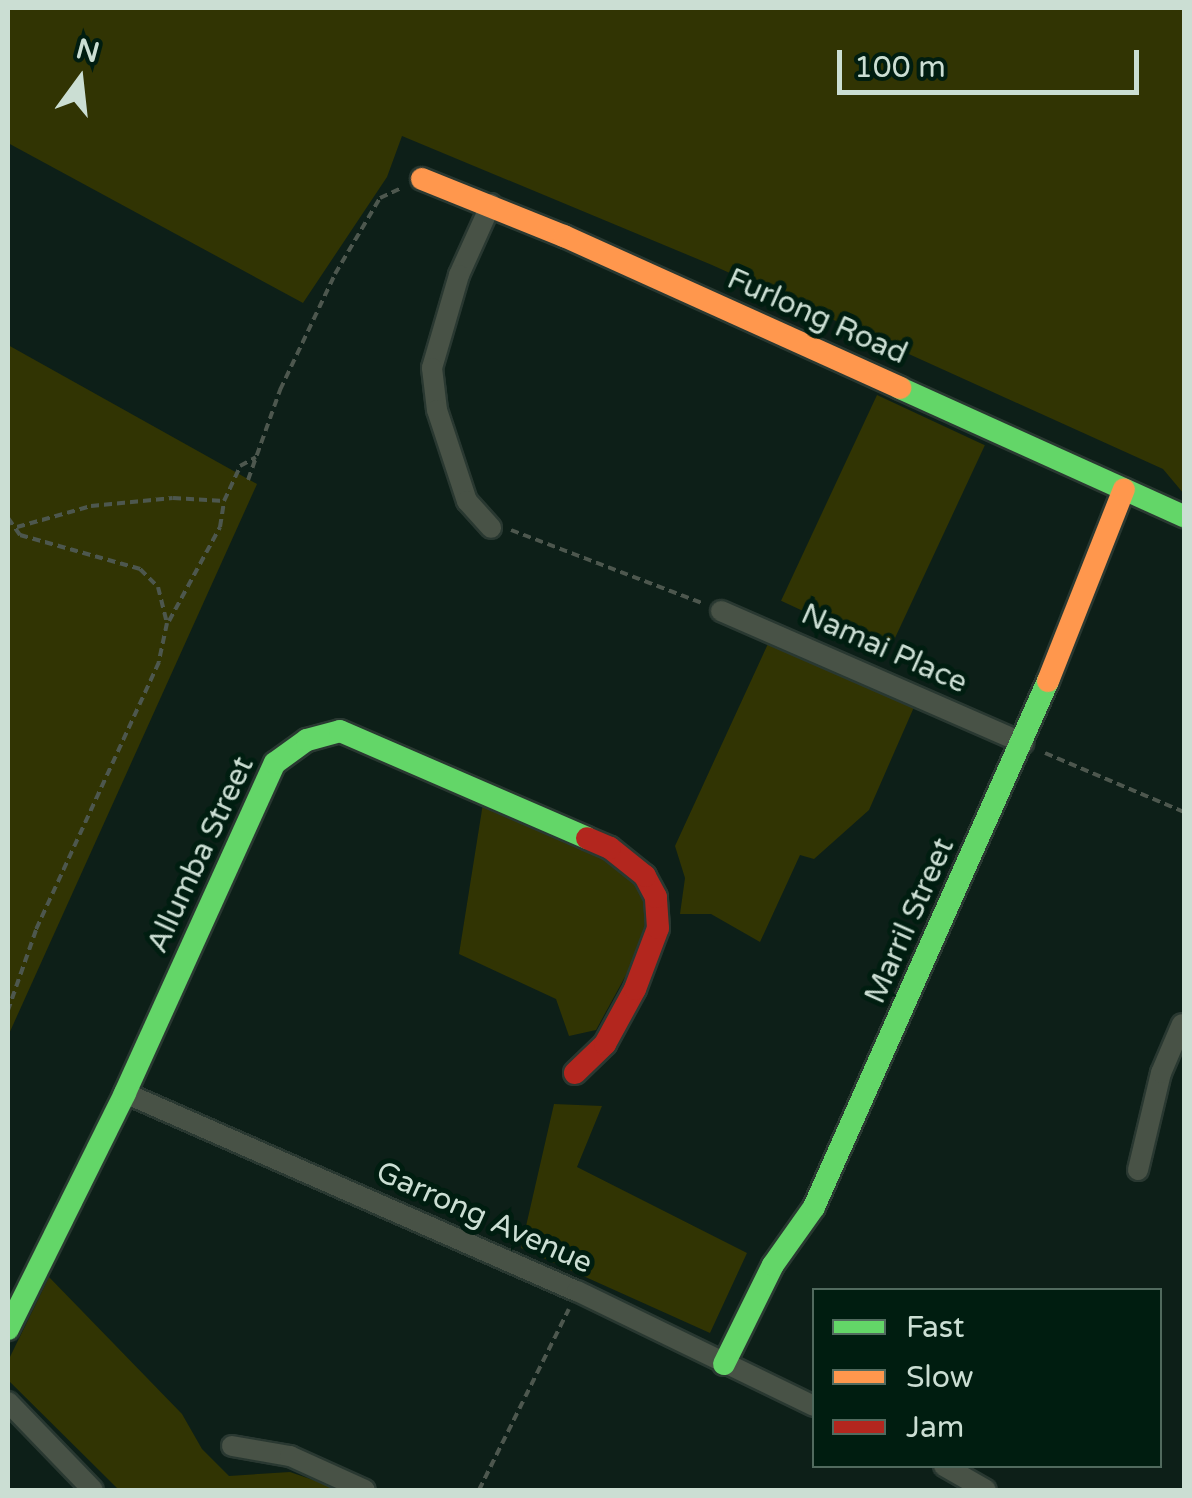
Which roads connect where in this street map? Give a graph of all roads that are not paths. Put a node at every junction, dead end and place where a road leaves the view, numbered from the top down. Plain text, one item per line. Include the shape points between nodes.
1 (422, 178) road end
2 (491, 204) junction
3 (1124, 488) junction
4 (1184, 516) edge
5 (491, 528) road end
6 (720, 611) road end
7 (1022, 743) junction
8 (1184, 1022) edge
9 (574, 1074) dead end
10 (125, 1093) junction
11 (1138, 1170) dead end
12 (8, 1329) edge
13 (724, 1364) junction
14 (8, 1402) edge
15 (812, 1405) edge
16 (232, 1446) dead end
17 (948, 1468) edge
18 (93, 1490) edge
19 (365, 1490) edge
20 (986, 1490) edge

1 - 2 street, Furlong Road
2 - 3 street, Furlong Road
2 - 5 street via 432,368 437,410 468,500
3 - 4 street, Furlong Road
3 - 7 street, Marril Street
6 - 7 street, Namai Place
7 - 13 street, Marril Street via 814,1207 773,1265
8 - 11 street via 1161,1073
9 - 10 street, Allumba Street via 605,1044 658,928 656,897 644,876 610,848 340,731 307,740 274,763
10 - 12 street, Allumba Street
10 - 13 street, Garrong Avenue via 577,1292
13 - 15 street, Garrong Avenue
14 - 18 street
16 - 19 street via 290,1456
17 - 20 street

